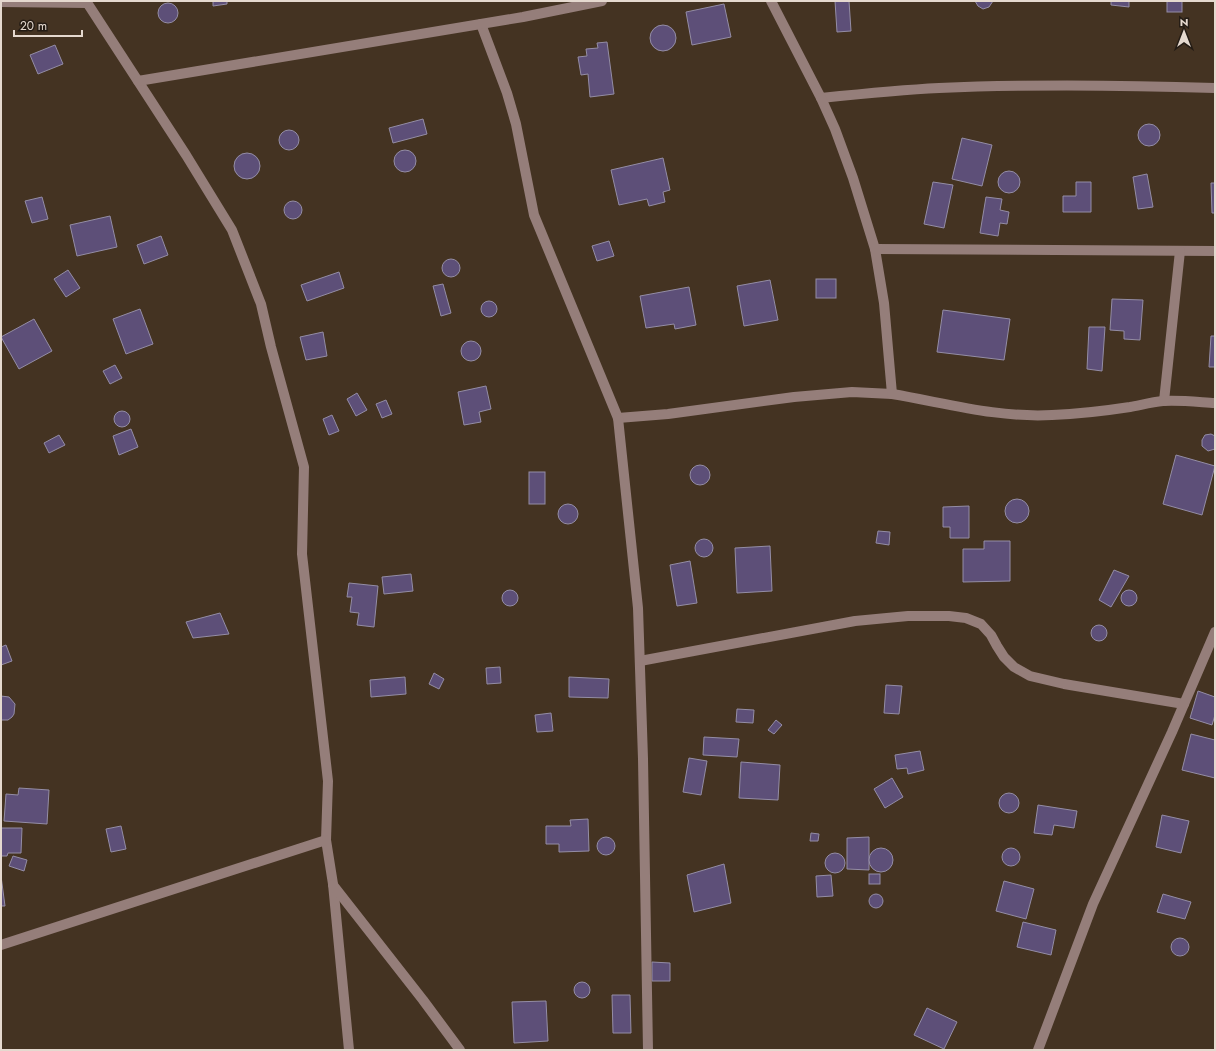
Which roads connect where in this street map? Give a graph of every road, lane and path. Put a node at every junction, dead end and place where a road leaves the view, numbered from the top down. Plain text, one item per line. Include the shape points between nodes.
1 (602, 1) edge
2 (771, 1) edge
3 (1, 2) edge
4 (87, 2) edge
5 (481, 24) junction
6 (138, 81) junction
7 (1215, 88) edge
8 (820, 98) junction
9 (875, 249) junction
10 (1215, 250) edge
11 (1180, 251) junction
12 (892, 394) junction
13 (1164, 401) junction
14 (1215, 404) edge
15 (618, 418) junction
16 (1215, 632) edge
17 (640, 661) junction
18 (1184, 704) junction
19 (326, 840) junction
20 (333, 884) junction
21 (1, 945) edge
22 (349, 1050) edge
23 (460, 1050) edge
24 (648, 1050) edge
25 (1038, 1050) edge

1 - 5 street
2 - 8 street
3 - 4 street
4 - 6 street
5 - 6 street
5 - 15 street via 516,124 534,215
6 - 19 street via 232,230 261,304 304,467 302,554 328,781
7 - 8 street via 1031,85 938,88
8 - 9 street via 835,129 853,178
9 - 11 street
9 - 12 street via 884,303
10 - 11 street
11 - 13 street
12 - 13 street via 994,413 1050,415 1096,412
12 - 15 street via 852,392 794,397
13 - 14 street
15 - 17 street via 635,567
16 - 18 street
17 - 18 street via 855,621 908,616 949,616 966,618 981,624 1004,657 1014,667 1030,676
17 - 24 street
18 - 25 street via 1093,904
19 - 20 street
19 - 21 street
20 - 22 street
20 - 23 street

